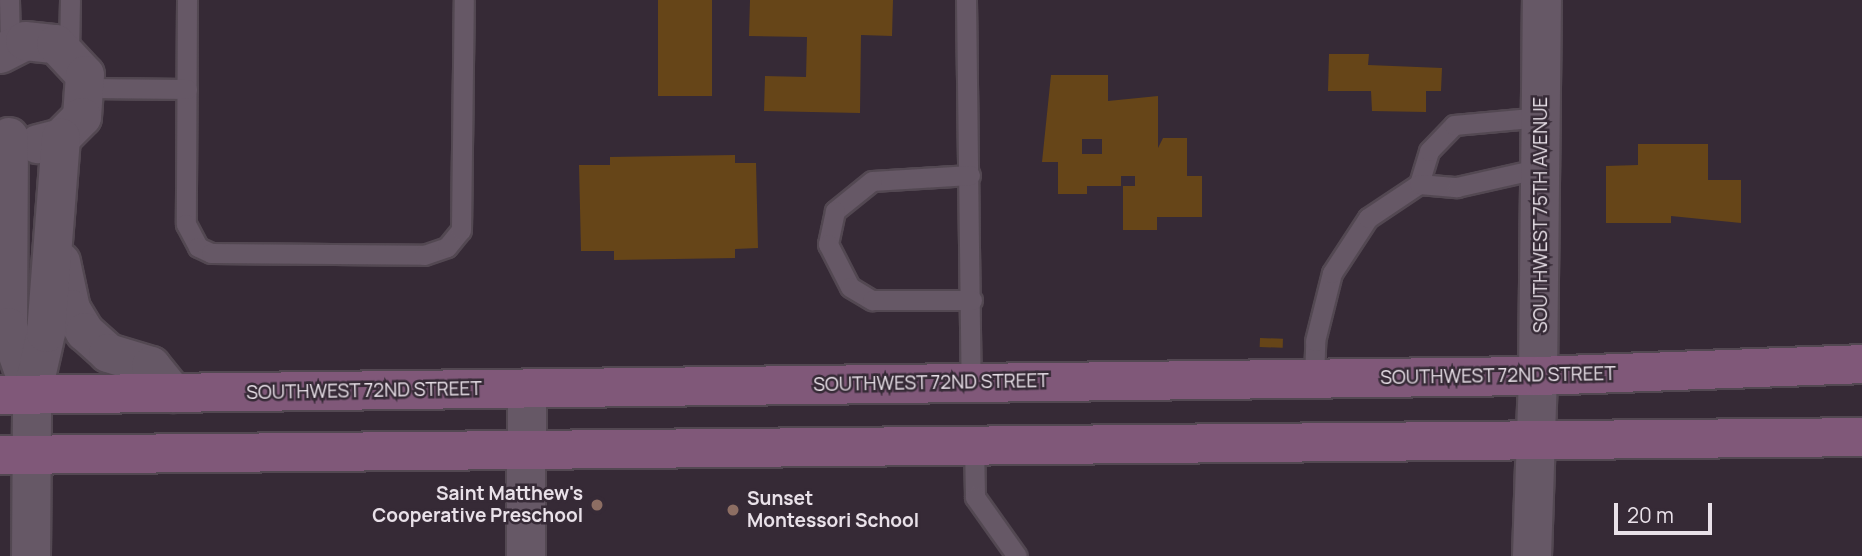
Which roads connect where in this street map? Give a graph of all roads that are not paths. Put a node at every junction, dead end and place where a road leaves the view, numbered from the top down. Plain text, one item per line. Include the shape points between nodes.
1 (9, 0) edge
2 (70, 0) edge
3 (187, 0) edge
4 (464, 0) edge
5 (966, 0) edge
6 (1542, 0) edge
7 (5, 51) edge
8 (69, 52) junction
9 (88, 88) junction
10 (187, 89) junction
11 (1542, 117) junction
12 (61, 138) junction
13 (5, 150) edge
14 (1541, 168) junction
15 (970, 175) junction
16 (1419, 184) junction
17 (55, 247) junction
18 (972, 300) junction
19 (1862, 364) edge
20 (1538, 376) junction
21 (1314, 379) junction
22 (971, 382) junction
23 (527, 390) junction
24 (173, 393) junction
25 (16, 395) edge
26 (1534, 437) junction
27 (1862, 437) edge
28 (974, 444) junction
29 (526, 449) junction
30 (15, 455) edge
31 (31, 556) edge
32 (526, 556) edge
33 (1017, 556) edge
34 (1532, 556) edge

1 - 7 lane
2 - 8 lane
3 - 10 lane
4 - 10 lane via 462,221 459,236 439,252 204,251 186,224
5 - 15 lane
6 - 11 street, SOUTHWEST 75TH AVENUE
7 - 8 street via 40,41
8 - 9 street
9 - 10 lane
9 - 12 street via 82,117
11 - 14 street, SOUTHWEST 75TH AVENUE
11 - 16 lane via 1454,124 1429,151
12 - 13 street
12 - 17 street
13 - 25 street via 8,327
14 - 16 lane via 1457,187
14 - 20 street, SOUTHWEST 75TH AVENUE
15 - 18 lane
15 - 18 lane via 872,181 835,211 828,244 850,287 872,300
16 - 21 lane via 1368,218 1340,254 1320,317
17 - 24 street via 71,309 85,332 108,353 151,366
17 - 25 street
18 - 22 lane
19 - 20 main road, SOUTHWEST 72ND STREET
20 - 21 main road, SOUTHWEST 72ND STREET
20 - 26 street, SOUTHWEST 75TH AVENUE
21 - 22 main road, SOUTHWEST 72ND STREET
22 - 23 main road, SOUTHWEST 72ND STREET
22 - 28 main road
23 - 24 main road, SOUTHWEST 72ND STREET
23 - 29 street
24 - 25 main road, SOUTHWEST 72ND STREET
25 - 30 street
26 - 27 main road
26 - 28 main road
26 - 34 street, SOUTHWEST 75TH AVENUE
28 - 29 main road
28 - 33 lane via 975,497
29 - 30 main road
29 - 32 street
30 - 31 street

